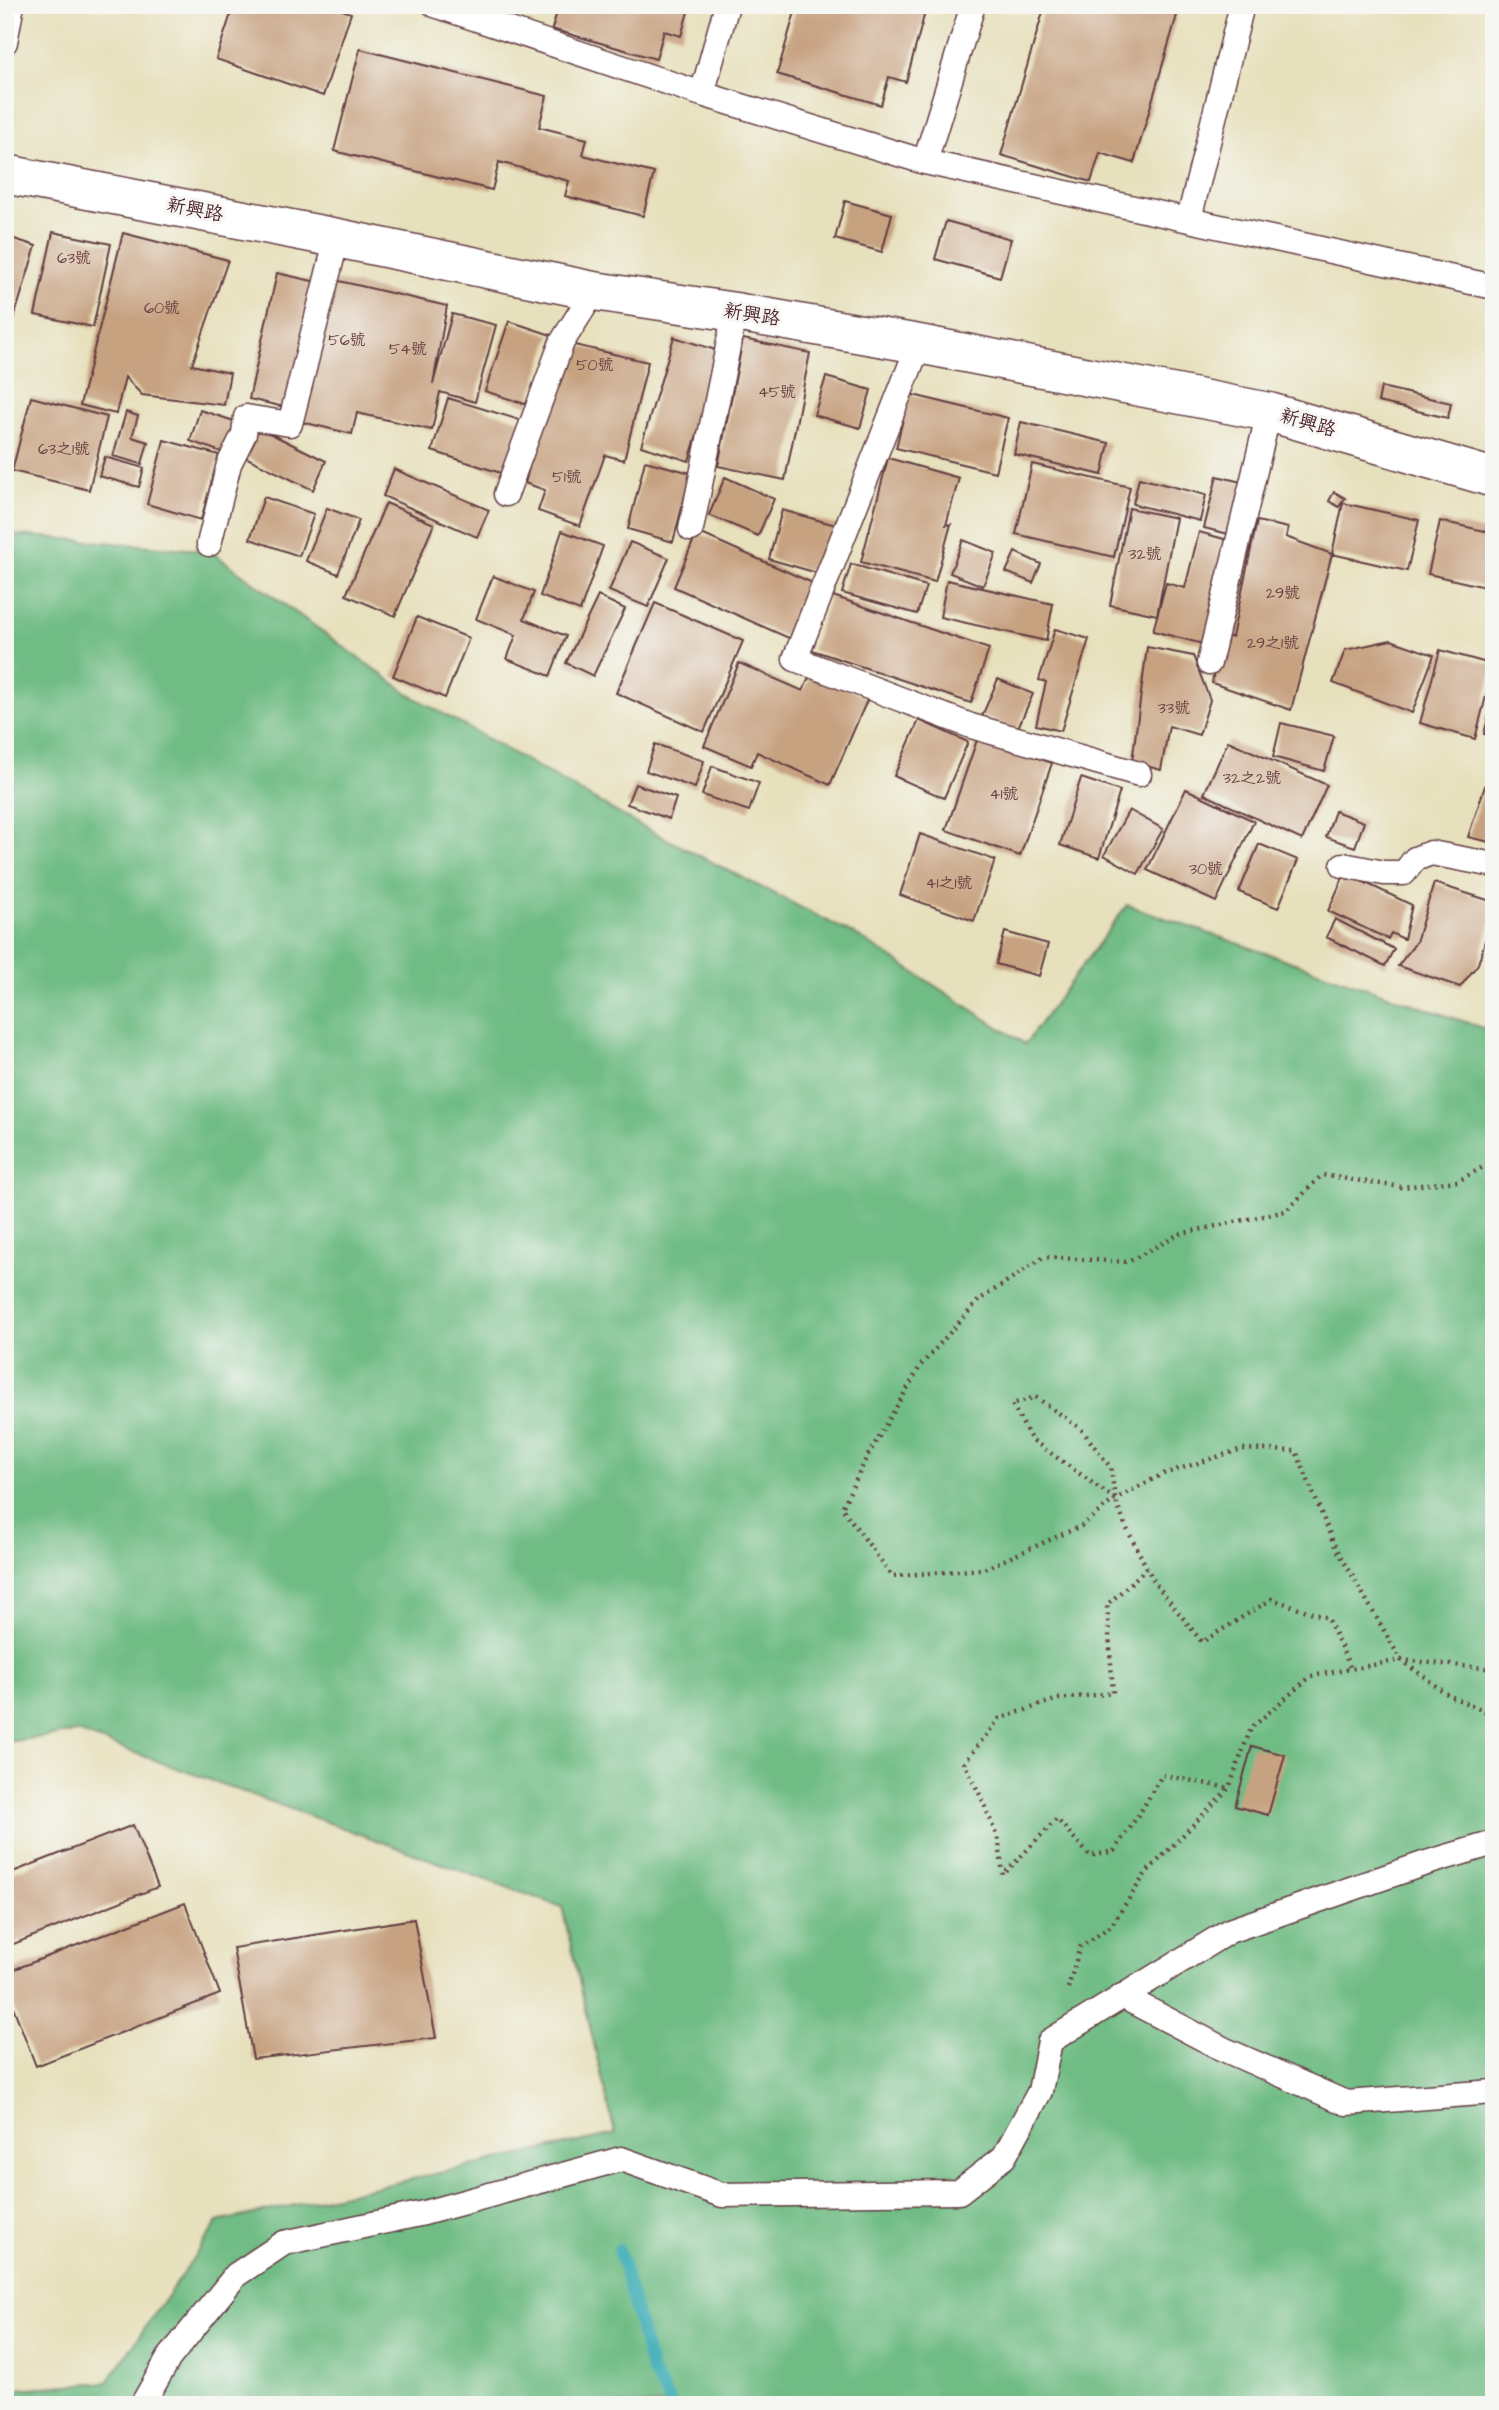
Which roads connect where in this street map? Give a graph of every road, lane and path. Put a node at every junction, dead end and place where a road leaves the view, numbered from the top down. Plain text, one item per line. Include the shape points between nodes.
1 (12, 5) edge
2 (435, 5) edge
3 (727, 5) edge
4 (973, 5) edge
5 (1242, 5) edge
6 (485, 13) edge
7 (5, 42) edge
8 (702, 94) junction
9 (925, 162) junction
10 (5, 174) edge
11 (1189, 219) junction
12 (337, 238) junction
13 (1494, 287) edge
14 (594, 291) junction
15 (735, 312) junction
16 (919, 344) junction
17 (1269, 412) junction
18 (1494, 478) edge
19 (506, 494) dead end
20 (691, 529) dead end
21 (209, 544) dead end
22 (1209, 663) dead end
23 (1139, 774) dead end
24 (1494, 864) edge
25 (1343, 865) dead end
26 (1494, 1161) edge
27 (1115, 1499) junction
28 (1147, 1568) junction
29 (1401, 1660) junction
30 (1351, 1669) junction
31 (1494, 1669) edge
32 (1494, 1715) edge
33 (1229, 1788) junction
34 (1494, 1843) edge
35 (1122, 1996) junction
36 (1065, 1999) dead end
37 (1494, 2092) edge
38 (142, 2405) edge

1 - 7 lane
2 - 6 lane
3 - 8 lane
4 - 9 lane
5 - 11 lane
6 - 8 lane
8 - 9 lane
9 - 11 lane
10 - 12 street, 新興路
11 - 13 lane
12 - 14 street, 新興路
12 - 21 lane via 290,424 246,417
14 - 15 street, 新興路
14 - 19 lane via 562,342
15 - 16 street, 新興路
15 - 20 lane
16 - 17 street, 新興路
16 - 23 lane via 795,659 971,726
17 - 18 street, 新興路
17 - 22 lane
24 - 25 lane via 1432,853 1415,859 1404,873
26 - 27 path via 1458,1181 1401,1187 1322,1175 1286,1211 1179,1234 1128,1262 1044,1257 978,1300 921,1365 842,1508 892,1576 984,1569 1081,1526
27 - 27 path via 1111,1468 1081,1429 1036,1397 1012,1404 1031,1439
27 - 28 path
27 - 29 path via 1164,1474 1242,1449 1296,1451 1334,1544
28 - 30 path via 1202,1642 1272,1600 1328,1619
28 - 33 path via 1107,1605 1113,1693 1058,1699 999,1719 964,1763 999,1842 1003,1875 1057,1819 1090,1856 1114,1851 1162,1775
29 - 30 path
29 - 31 path
29 - 32 path via 1450,1696
30 - 33 path via 1311,1676 1251,1728
33 - 36 path via 1146,1873 1111,1926 1080,1947
34 - 35 lane via 1228,1931
35 - 37 lane via 1223,2049 1346,2103
35 - 38 lane via 1050,2041 1040,2091 1004,2157 959,2192 722,2195 621,2159 424,2213 284,2243 236,2275 169,2358

